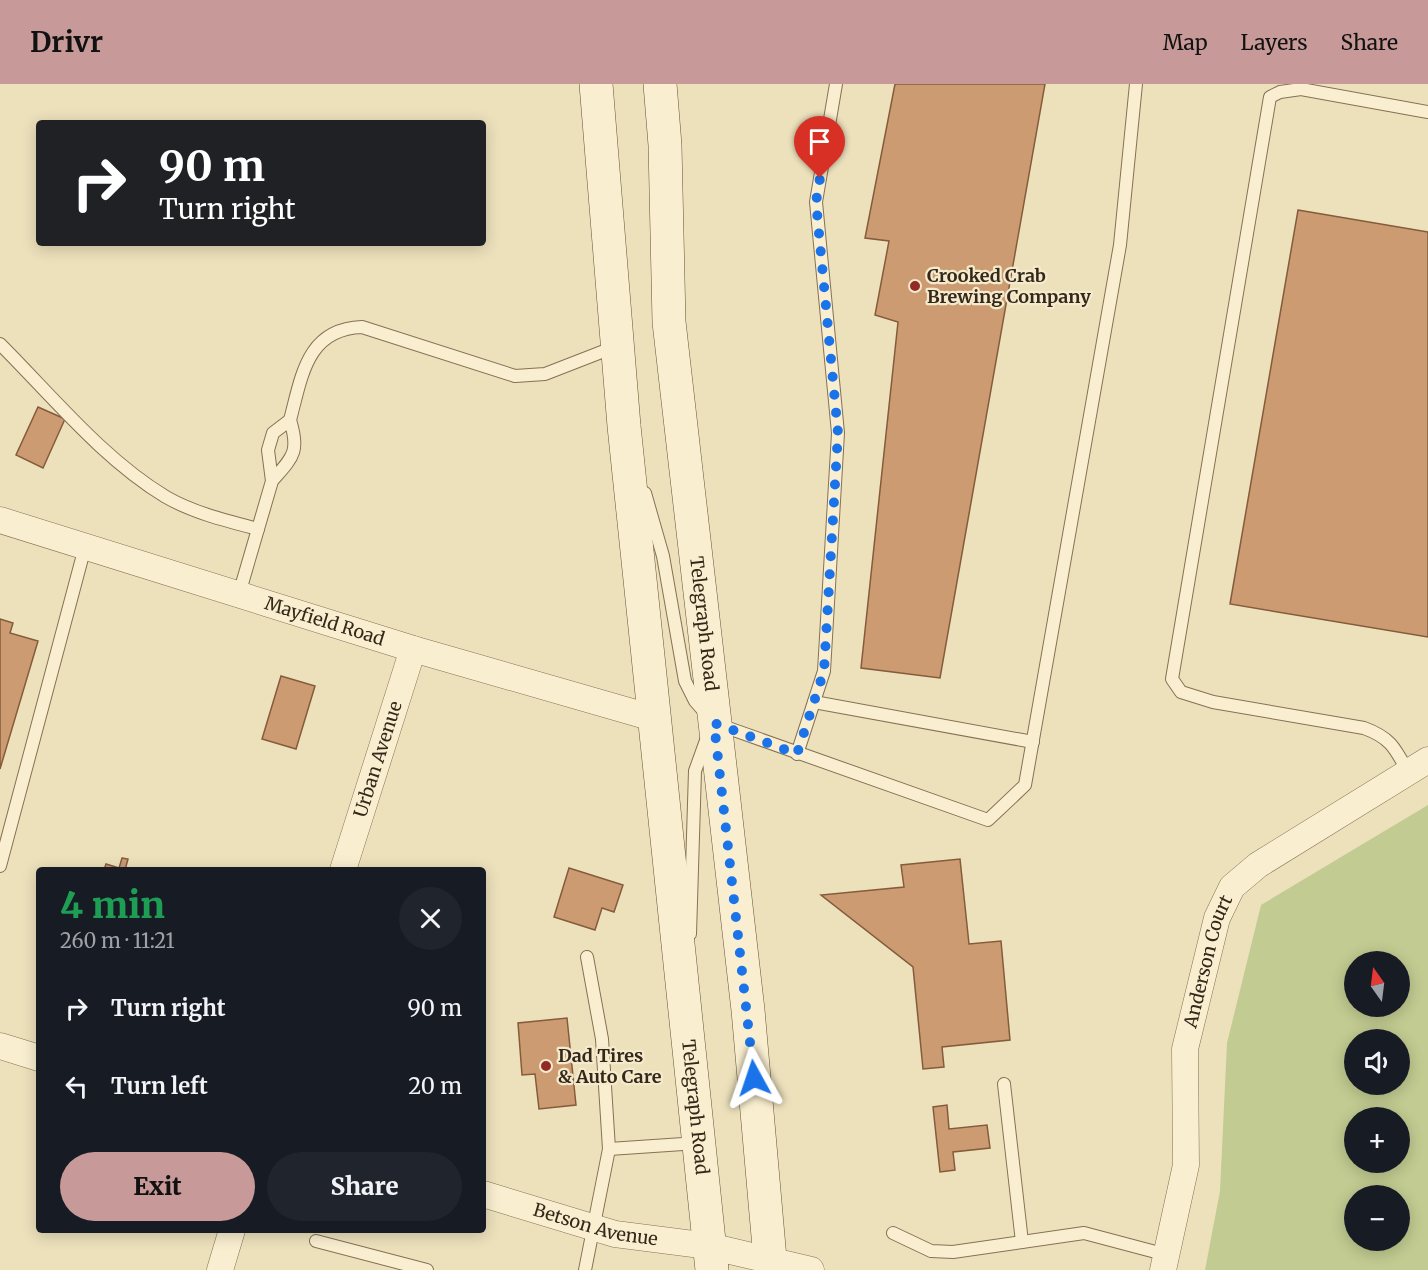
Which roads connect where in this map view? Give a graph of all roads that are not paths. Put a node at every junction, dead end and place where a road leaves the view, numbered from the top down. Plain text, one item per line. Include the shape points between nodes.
1 (596, 84) edge
2 (660, 84) edge
3 (836, 84) edge
4 (1136, 84) edge
5 (1271, 90) edge
6 (1428, 112) edge
7 (0, 344) edge
8 (618, 346) junction
9 (290, 420) junction
10 (624, 426) junction
11 (272, 481) junction
12 (0, 520) edge
13 (258, 530) junction
14 (85, 547) junction
15 (239, 594) junction
16 (413, 649) junction
17 (814, 702) junction
18 (653, 718) junction
19 (714, 723) junction
20 (1033, 741) junction
21 (797, 754) junction
22 (1418, 766) edge
23 (0, 866) edge
24 (345, 867) edge
25 (587, 957) dead end
26 (683, 996) junction
27 (0, 1046) edge
28 (36, 1057) edge
29 (1004, 1084) dead end
30 (699, 1143) junction
31 (609, 1149) junction
32 (486, 1195) edge
33 (593, 1227) junction
34 (231, 1233) edge
35 (893, 1233) dead end
36 (316, 1241) dead end
37 (1022, 1242) junction
38 (711, 1258) edge
39 (1165, 1263) edge
40 (771, 1265) edge
41 (220, 1270) edge
42 (427, 1270) edge
43 (585, 1270) edge
44 (734, 1270) edge
45 (811, 1270) edge

1 - 8 main road, Telegraph Road
2 - 19 main road, Telegraph Road via 669,322
3 - 17 lane via 816,202 838,433 824,671
4 - 20 lane via 1120,245
5 - 6 lane via 1301,89
5 - 22 lane via 1172,679 1181,692 1214,702 1364,728 1383,735
7 - 13 lane via 144,483 202,513
8 - 9 lane via 545,374 515,376 362,327 343,328 318,343
8 - 10 main road, Telegraph Road
9 - 11 lane via 273,433 268,450
9 - 11 lane via 297,442 291,460
10 - 18 main road, Telegraph Road
10 - 19 lane via 663,556 685,681 695,701
11 - 13 lane
12 - 14 street, Mayfield Road
13 - 15 lane
14 - 15 street, Mayfield Road
14 - 23 lane
15 - 16 street, Mayfield Road
16 - 18 street, Mayfield Road
16 - 24 street, Urban Avenue
17 - 20 lane
17 - 21 lane
18 - 26 main road, Telegraph Road
19 - 21 lane
19 - 26 lane via 695,771 690,861 693,912
19 - 40 main road, Telegraph Road via 748,1010
20 - 21 lane via 1025,785 988,820
22 - 39 street, Anderson Court via 1258,865 1232,887 1217,918 1185,1048 1186,1165
25 - 31 lane via 602,1039
26 - 30 main road, Telegraph Road
27 - 28 street
29 - 37 lane
30 - 31 lane
30 - 38 main road, Telegraph Road
31 - 33 lane
32 - 33 street, Betson Avenue
33 - 38 street, Betson Avenue
33 - 43 lane
34 - 41 street
35 - 37 lane via 931,1251 954,1252
36 - 42 lane
37 - 39 lane via 1084,1233
38 - 40 street, Betson Avenue
38 - 44 street
40 - 45 street, Betson Avenue

